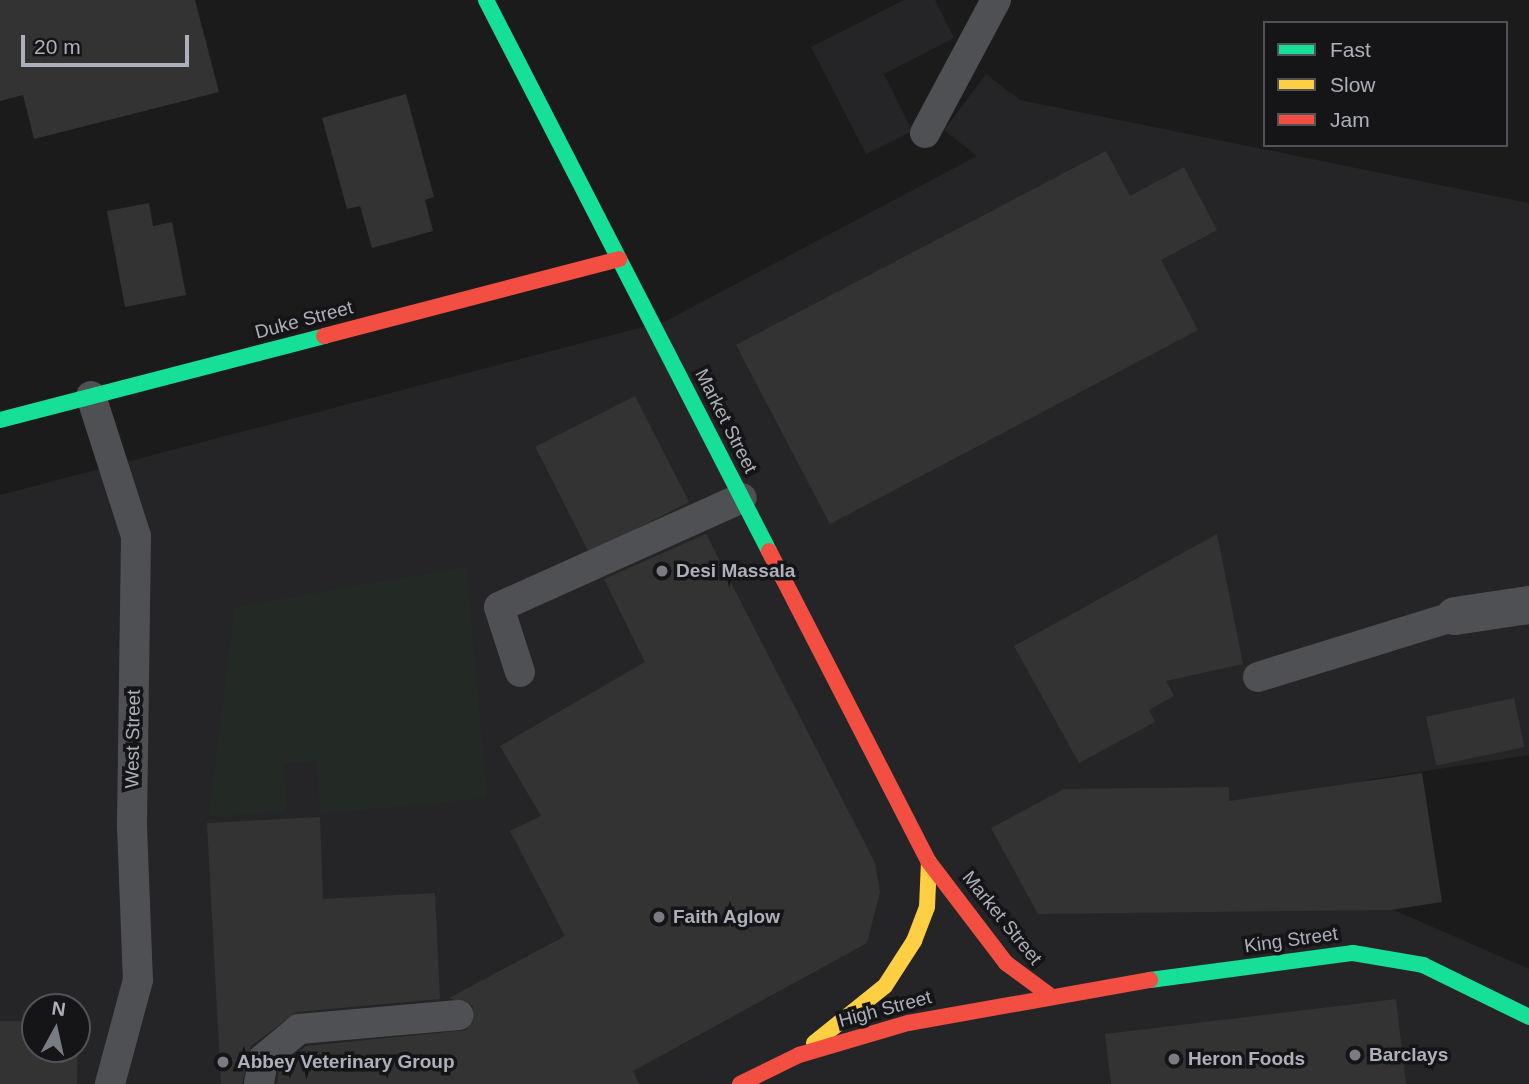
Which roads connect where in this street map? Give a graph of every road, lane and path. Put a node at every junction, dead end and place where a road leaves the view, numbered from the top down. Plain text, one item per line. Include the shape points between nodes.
1 (486, 0) edge
2 (996, 0) edge
3 (925, 133) dead end
4 (619, 259) junction
5 (91, 396) junction
6 (0, 420) edge
7 (742, 498) junction
8 (1529, 605) edge
9 (1454, 616) joint
10 (520, 672) dead end
11 (1258, 677) dead end
12 (929, 862) junction
13 (1048, 994) junction
14 (458, 1015) dead end
15 (1529, 1017) edge
16 (799, 1055) junction
17 (110, 1084) edge
18 (259, 1084) edge
19 (740, 1084) edge

1 - 4 street, Market Street
2 - 3 lane
4 - 5 street, Duke Street
4 - 7 street, Market Street
5 - 6 street, Duke Street
5 - 17 lane, West Street via 136,536 132,826 138,980 127,1041
7 - 10 lane via 499,607
7 - 12 street, Market Street
8 - 9 street
9 - 11 lane
12 - 13 street, Market Street via 1006,963
12 - 16 street, Market Street via 927,907 885,985
13 - 15 street, King Street via 1353,953 1423,965
13 - 16 street, High Street via 908,1023
14 - 18 lane via 299,1029 263,1059
16 - 19 street, High Street

